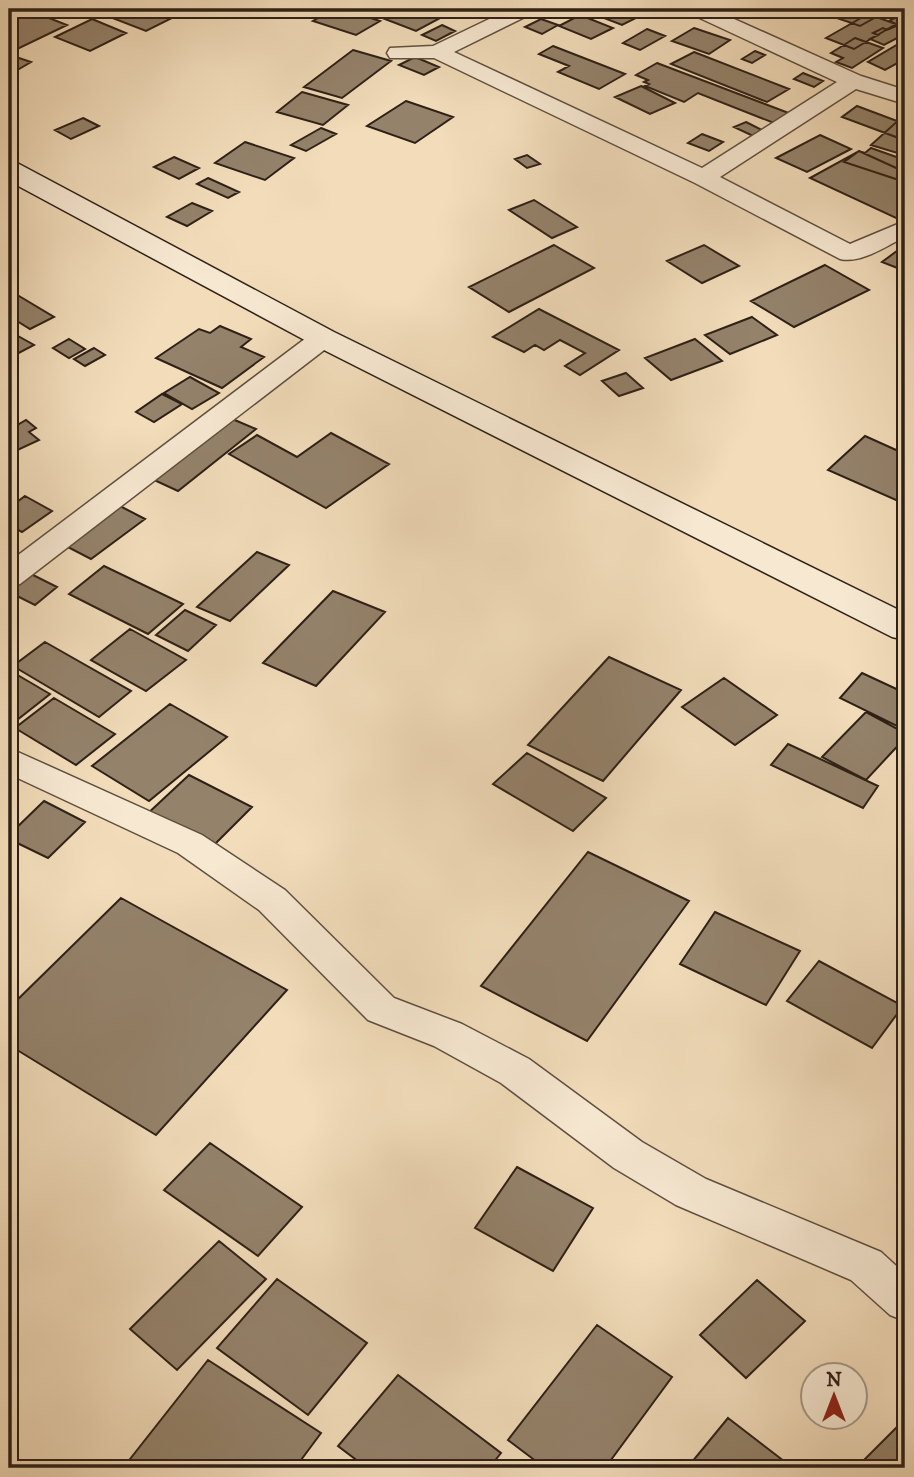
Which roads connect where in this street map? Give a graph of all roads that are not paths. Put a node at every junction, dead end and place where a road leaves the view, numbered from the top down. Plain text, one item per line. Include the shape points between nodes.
1 (526, 9) edge
2 (696, 9) edge
3 (437, 52) junction
4 (398, 53) dead end
5 (853, 81) junction
6 (905, 97) edge
7 (9, 170) edge
8 (703, 178) junction
9 (905, 228) edge
10 (323, 338) junction
11 (9, 577) edge
12 (905, 628) edge
13 (9, 761) edge
14 (905, 1301) edge

1 - 3 street
2 - 5 street
3 - 4 street
3 - 8 street
5 - 6 street
5 - 8 street
7 - 10 street
8 - 9 street via 849,254
10 - 11 street
10 - 12 street
13 - 14 street via 190,844 272,900 381,1009 448,1035 515,1071 628,1155 691,1192 866,1266

